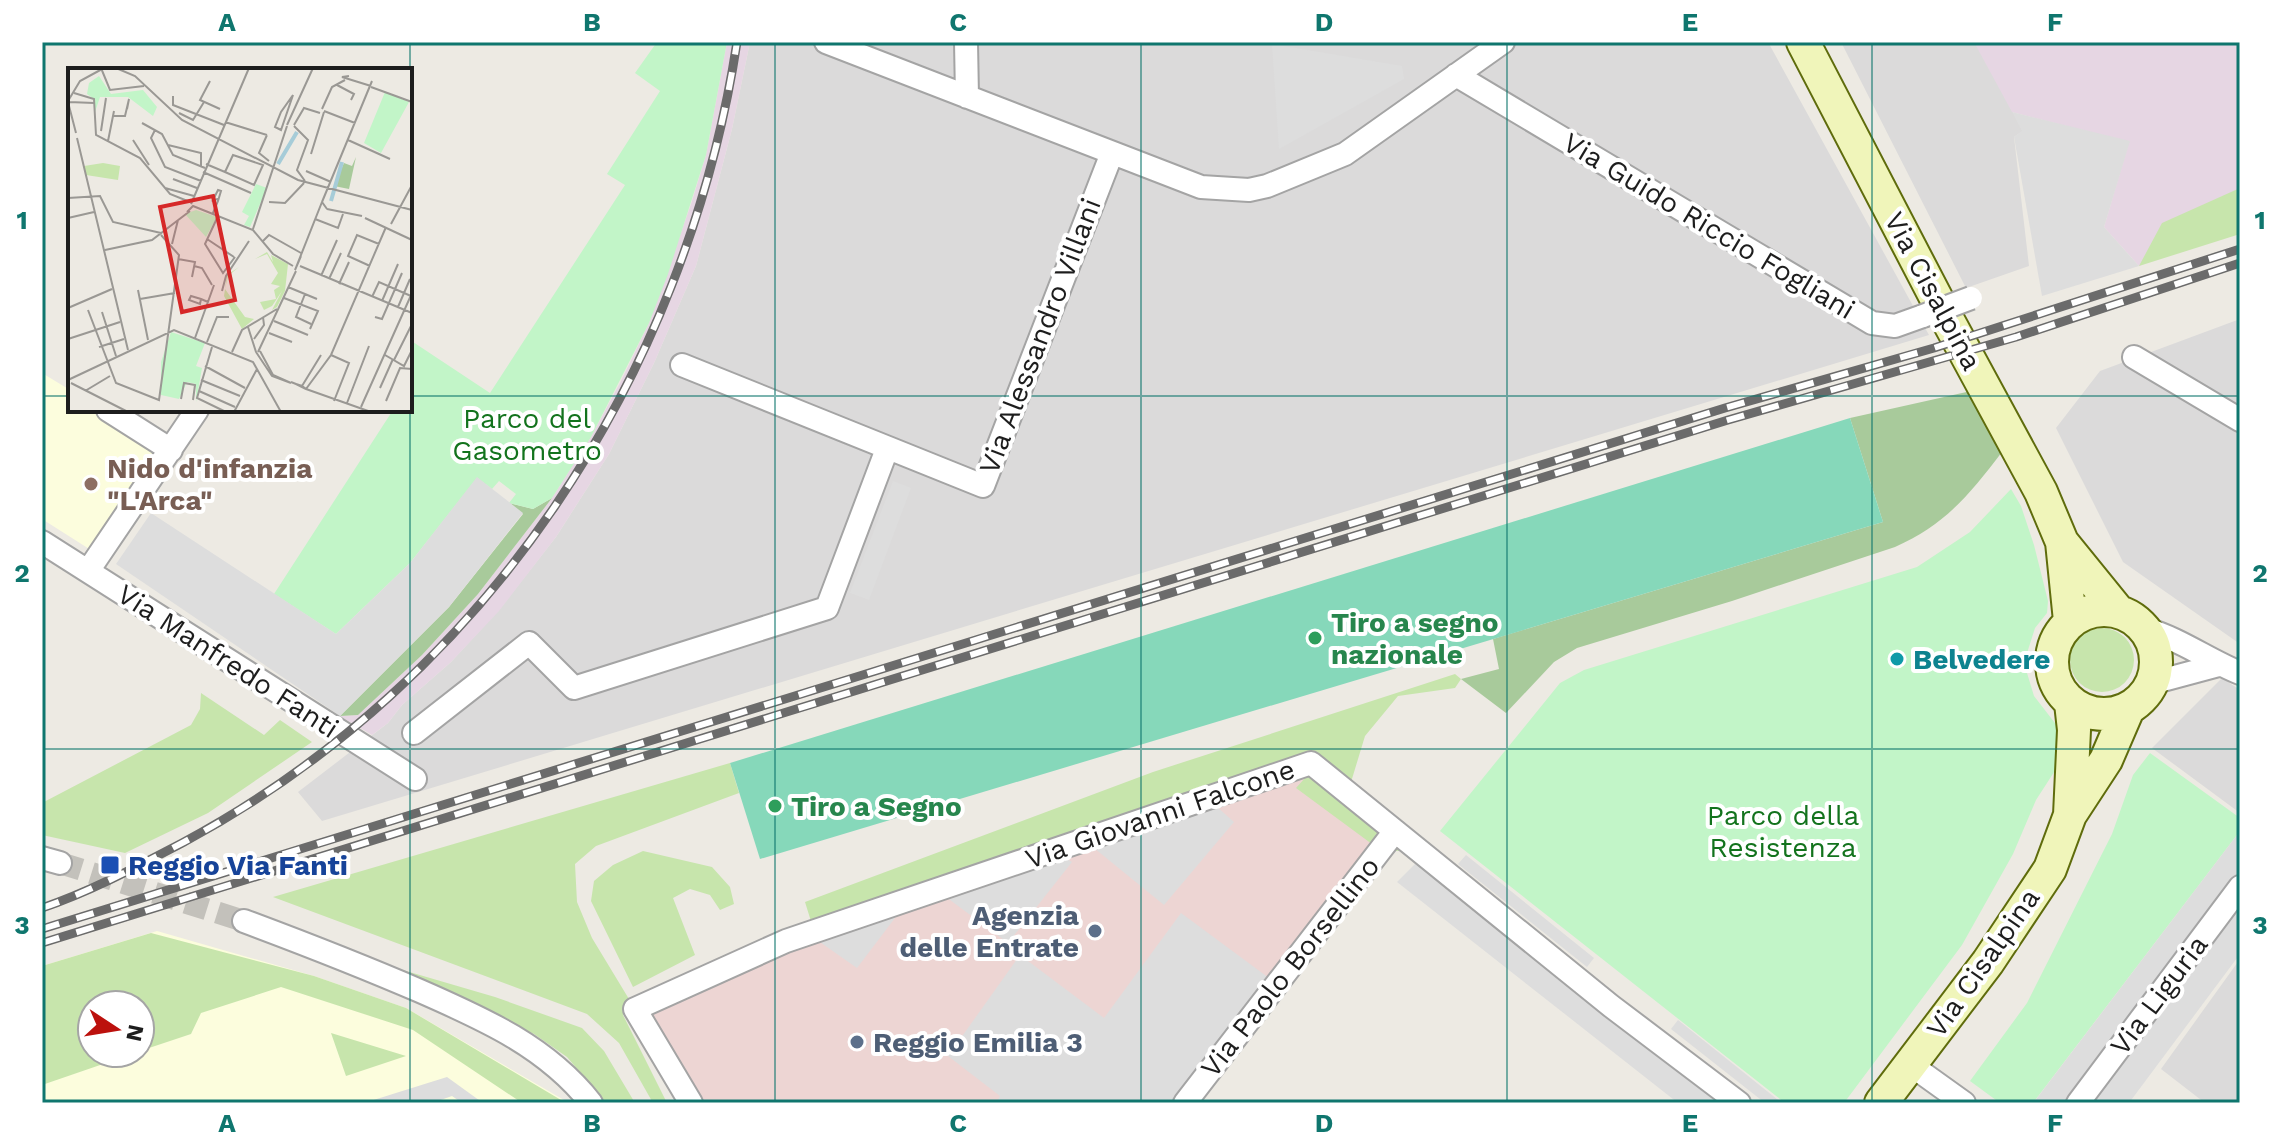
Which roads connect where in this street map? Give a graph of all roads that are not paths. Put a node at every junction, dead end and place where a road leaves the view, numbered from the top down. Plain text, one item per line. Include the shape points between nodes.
1 (826, 42) edge
2 (966, 42) edge
3 (1503, 42) edge
4 (1803, 42) edge
5 (1456, 75) junction
6 (967, 97) junction
7 (1112, 153) junction
8 (1971, 298) dead end
9 (2134, 357) dead end
10 (682, 365) dead end
11 (111, 412) edge
12 (196, 412) edge
13 (2240, 420) edge
14 (887, 449) junction
15 (171, 450) junction
16 (42, 542) edge
17 (2062, 542) junction
18 (88, 571) junction
19 (2118, 611) junction
20 (2070, 621) junction
21 (2146, 629) junction
22 (2230, 669) edge
23 (2152, 683) junction
24 (2071, 703) junction
25 (2128, 709) junction
26 (414, 733) dead end
27 (415, 779) dead end
28 (2070, 815) junction
29 (1395, 831) junction
30 (2240, 887) edge
31 (244, 921) tunnel mouth
32 (1911, 1065) junction
33 (591, 1103) edge
34 (691, 1103) edge
35 (1185, 1103) edge
36 (1739, 1103) edge
37 (1881, 1103) edge
38 (1964, 1103) edge
39 (2078, 1103) edge

1 - 6 street
2 - 6 street
3 - 5 street
4 - 17 main road, Via Cisalpina via 2041,492
5 - 7 street via 1345,154 1267,186 1201,187
5 - 8 street, Via Guido Riccio Fogliani, bridge via 1872,323 1895,326
6 - 7 street
7 - 14 street, Via Alessandro Villani via 983,486
9 - 13 street
10 - 14 street, Via Alessandro Villani
11 - 15 street
12 - 15 street
14 - 26 street via 827,608 574,688 529,643
15 - 18 street
16 - 18 street, Via Manfredo Fanti
17 - 19 main road, Via Cisalpina
17 - 20 main road, Via Cisalpina
18 - 27 street, Via Manfredo Fanti
19 - 20 main road via 2085,612
19 - 21 main road, Via Cisalpina
20 - 24 main road, Via Cisalpina via 2053,647 2051,662 2053,678
21 - 22 street
21 - 23 main road via 2156,655
22 - 23 street
23 - 25 main road, Via Cisalpina
24 - 25 main road via 2098,715
24 - 28 main road, Via Cisalpina
25 - 28 main road, Via Cisalpina via 2106,760
28 - 32 main road, Via Cisalpina via 2050,869
29 - 34 street, Via Giovanni Falcone via 1311,763 786,941 635,1009
29 - 35 street, Via Paolo Borsellino
29 - 36 street, Via Giovanni Falcone
30 - 39 street, Via Liguria
31 - 33 street via 372,970 491,1024 554,1063
32 - 37 main road, Via Cisalpina
32 - 38 street

